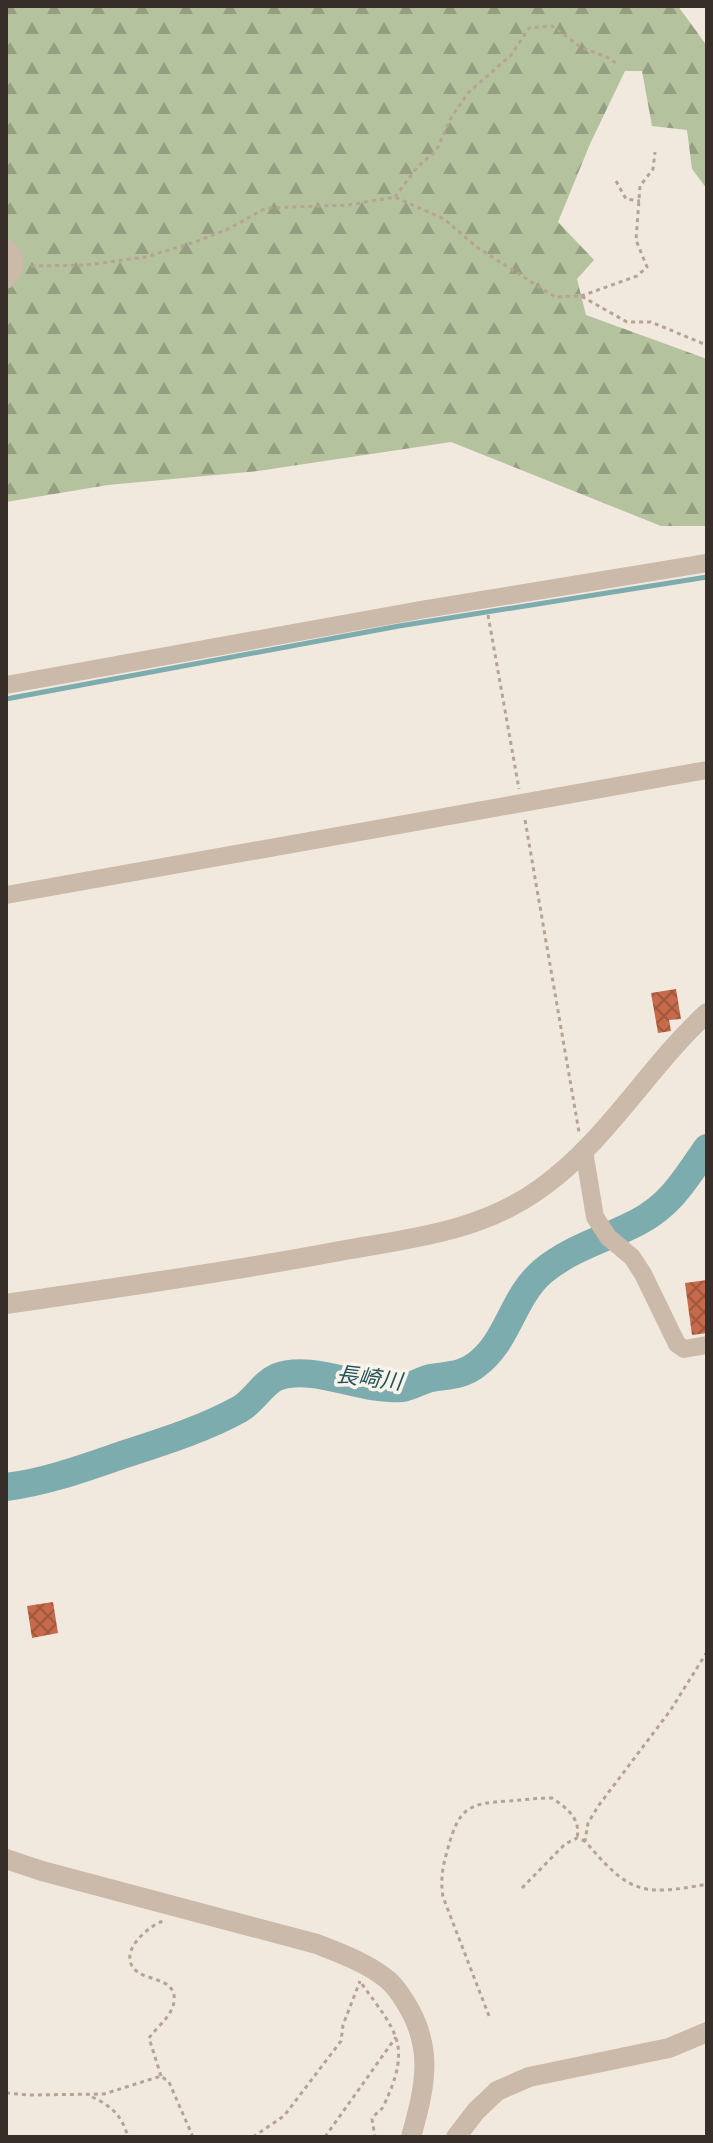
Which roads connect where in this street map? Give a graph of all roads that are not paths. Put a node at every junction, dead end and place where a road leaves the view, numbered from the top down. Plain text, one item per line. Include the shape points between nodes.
1 (6, 248) edge
2 (11, 273) edge
3 (707, 563) edge
4 (6, 685) edge
5 (707, 770) edge
6 (6, 895) edge
7 (707, 1013) edge
8 (584, 1151) junction
9 (6, 1304) edge
10 (707, 1345) edge
11 (6, 1859) edge
12 (707, 2032) edge
13 (411, 2137) edge
14 (456, 2137) edge

1 - 2 street via 12,254
3 - 4 street
5 - 6 street
7 - 8 street
8 - 9 street via 532,1195 500,1215 465,1227 244,1269
8 - 10 street via 595,1217 643,1274 677,1344 684,1349
11 - 13 street via 317,1944 385,1977 411,2011 426,2060
12 - 14 street via 669,2048 529,2077 497,2091

